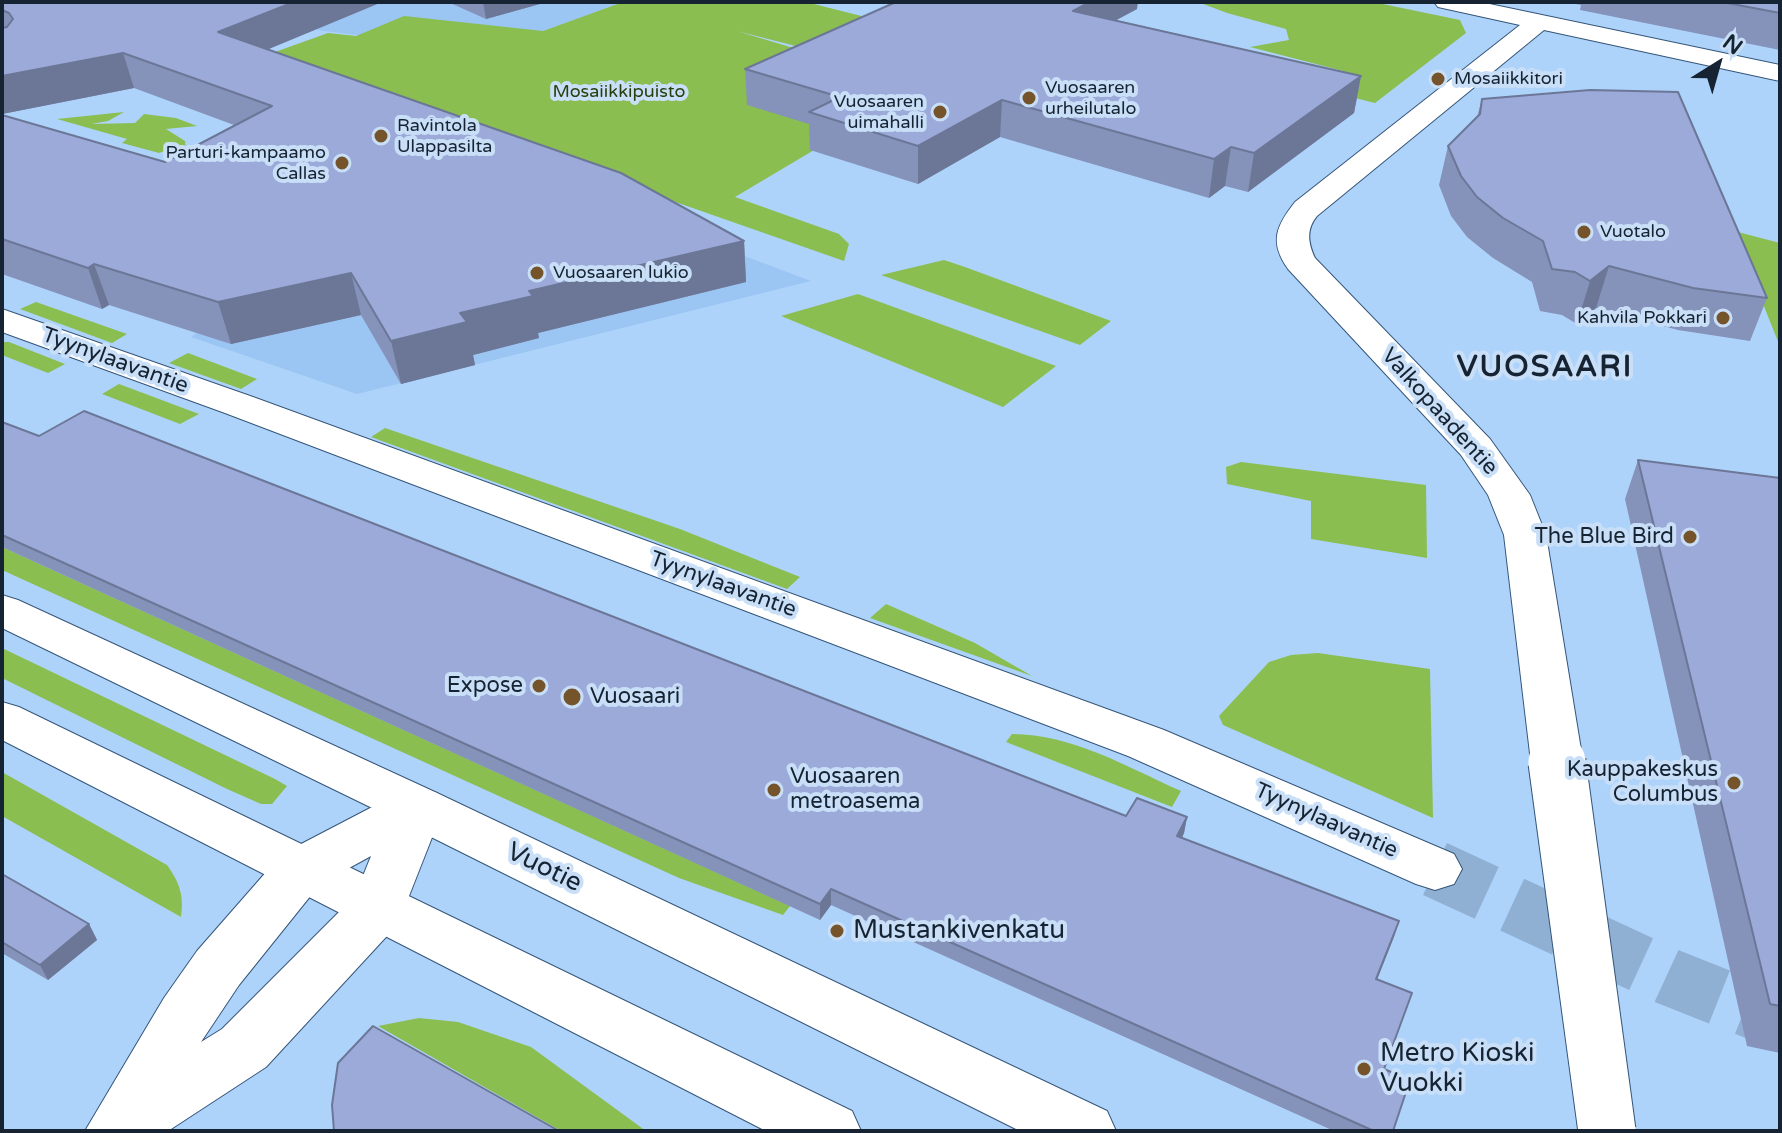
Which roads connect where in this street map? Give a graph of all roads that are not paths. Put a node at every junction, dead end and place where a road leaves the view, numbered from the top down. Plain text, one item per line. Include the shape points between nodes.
1 (1446, 2) edge
2 (1539, 22) junction
3 (1780, 73) edge
4 (2, 320) edge
5 (2, 610) edge
6 (2, 719) edge
7 (418, 807) junction
8 (301, 869) junction
9 (1435, 869) tunnel mouth
10 (378, 908) junction
11 (120, 1128) edge
12 (829, 1131) edge
13 (1084, 1131) edge
14 (1607, 1131) edge

1 - 2 street
2 - 3 street
2 - 14 street, Valkopaadentie, bridge via 1327,189 1294,224 1293,245 1300,262 1476,447 1509,495 1525,535
4 - 9 street, Tyynylaavantie via 1146,743
5 - 7 street, Vuotie
6 - 8 street
7 - 8 street
7 - 10 street
7 - 13 street, Vuotie
8 - 10 street
8 - 11 street via 210,980
10 - 11 street via 244,1048
10 - 12 street

